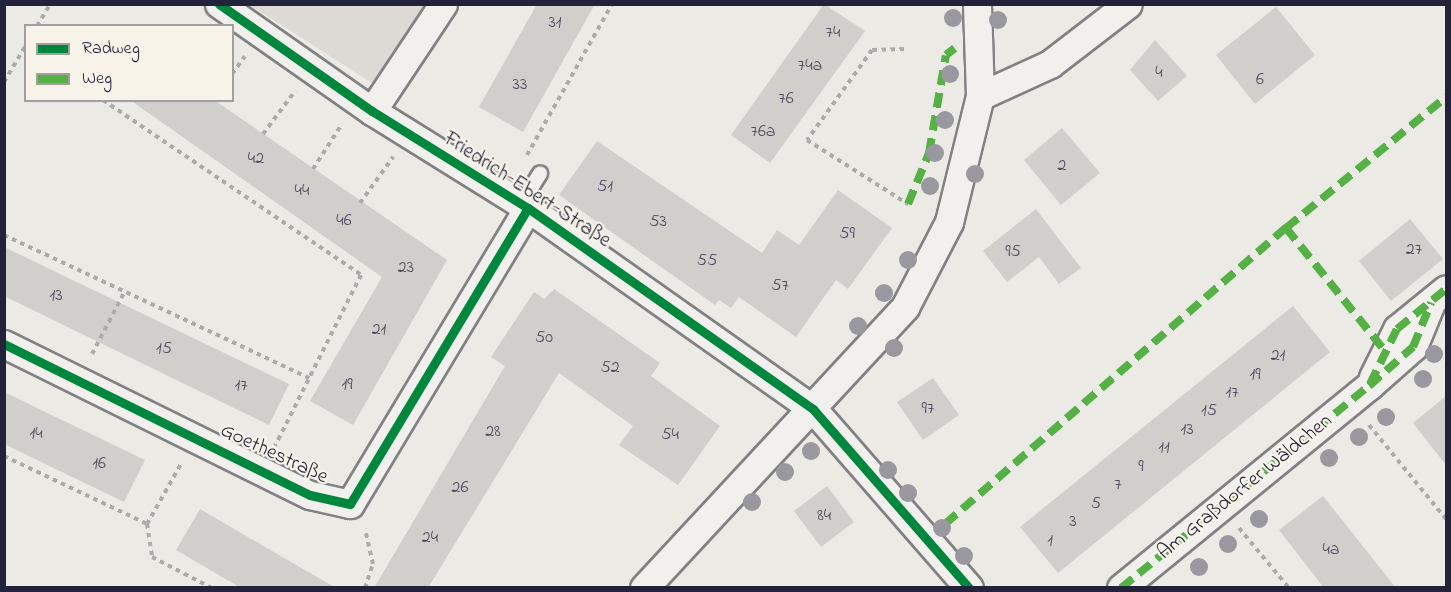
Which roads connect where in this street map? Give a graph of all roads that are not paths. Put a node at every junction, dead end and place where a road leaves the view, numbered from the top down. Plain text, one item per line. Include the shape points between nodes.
1 (219, 4) edge
2 (443, 4) edge
3 (977, 4) edge
4 (1128, 4) edge
5 (980, 96) junction
6 (365, 106) junction
7 (540, 174) dead end
8 (524, 206) junction
9 (1439, 296) edge
10 (4, 344) edge
11 (813, 409) junction
12 (644, 588) edge
13 (969, 588) edge
14 (1121, 588) edge

1 - 6 street, Friedrich-Ebert-Straße
2 - 6 street
3 - 5 street
4 - 5 street via 1050,64
5 - 11 street via 950,222 905,308
6 - 8 street, Friedrich-Ebert-Straße
7 - 8 lane
8 - 10 street, Goethestraße via 350,504 310,495
8 - 11 street, Friedrich-Ebert-Straße
9 - 14 street, Am Graßdorfer Wäldchen via 1397,329 1360,394
11 - 12 street
11 - 13 street

